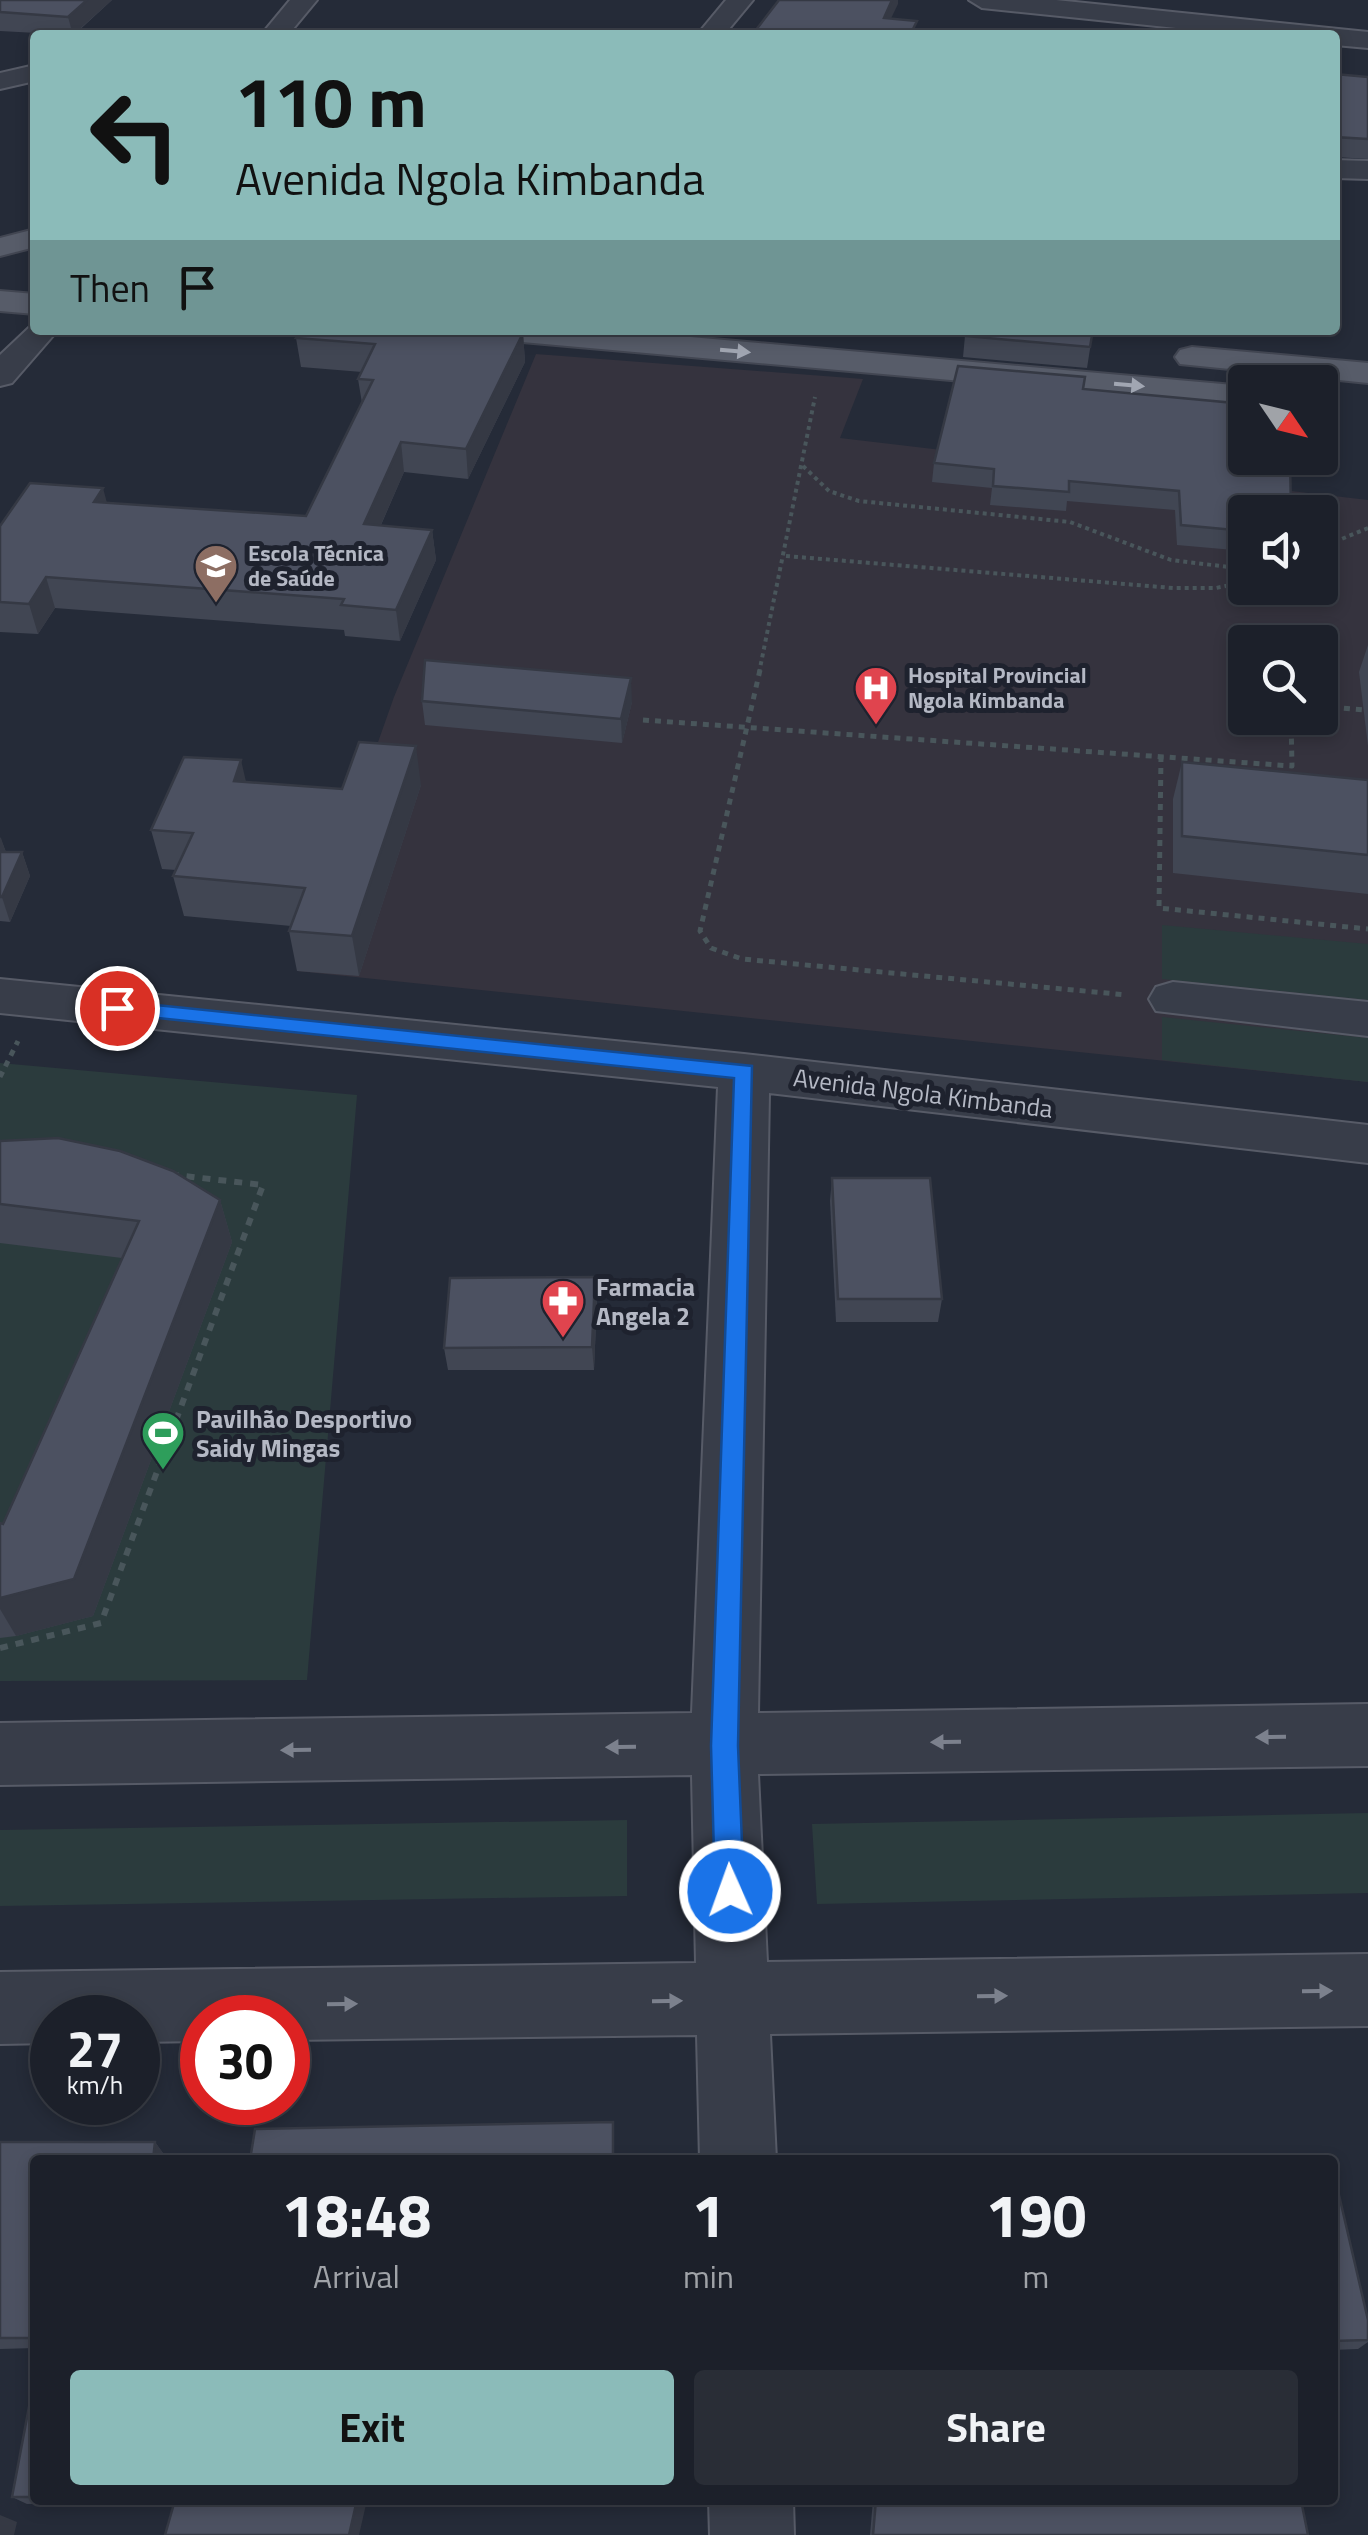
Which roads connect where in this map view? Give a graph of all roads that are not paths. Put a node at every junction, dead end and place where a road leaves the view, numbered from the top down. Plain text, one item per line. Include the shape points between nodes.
1 (304, 0) edge
2 (740, 0) edge
3 (982, 0) edge
4 (278, 30) edge
5 (714, 30) edge
6 (1271, 30) edge
7 (1340, 37) edge
8 (1368, 40) edge
9 (30, 74) edge
10 (0, 82) edge
11 (1340, 168) edge
12 (1368, 170) edge
13 (30, 239) edge
14 (1, 246) edge
15 (0, 301) edge
16 (30, 304) edge
17 (37, 335) edge
18 (624, 335) edge
19 (649, 336) edge
20 (1154, 354) dead end
21 (1368, 374) edge
22 (0, 376) edge
23 (1228, 394) edge
24 (1338, 404) edge
25 (1368, 406) edge
26 (0, 996) edge
27 (1173, 999) road end
28 (1368, 1020) edge
29 (744, 1072) junction
30 (1368, 1144) edge
31 (1368, 1735) edge
32 (724, 1746) junction
33 (0, 1754) edge
34 (1368, 1990) edge
35 (733, 2000) junction
36 (0, 2008) edge
37 (738, 2155) edge
38 (750, 2505) edge
39 (752, 2535) edge

1 - 4 street
2 - 5 street
3 - 6 street
7 - 8 street
9 - 10 street
11 - 12 street
13 - 14 main road
15 - 16 main road
17 - 22 street
18 - 19 main road
19 -> 23 main road
20 - 21 main road
24 - 25 main road
26 - 29 street, Avenida Ngola Kimbanda
27 - 28 street
29 - 30 street, Avenida Ngola Kimbanda
29 - 32 street
31 -> 32 street
32 -> 33 street
32 - 35 street
35 -> 34 street
36 -> 35 street
35 - 37 street
38 - 39 street

